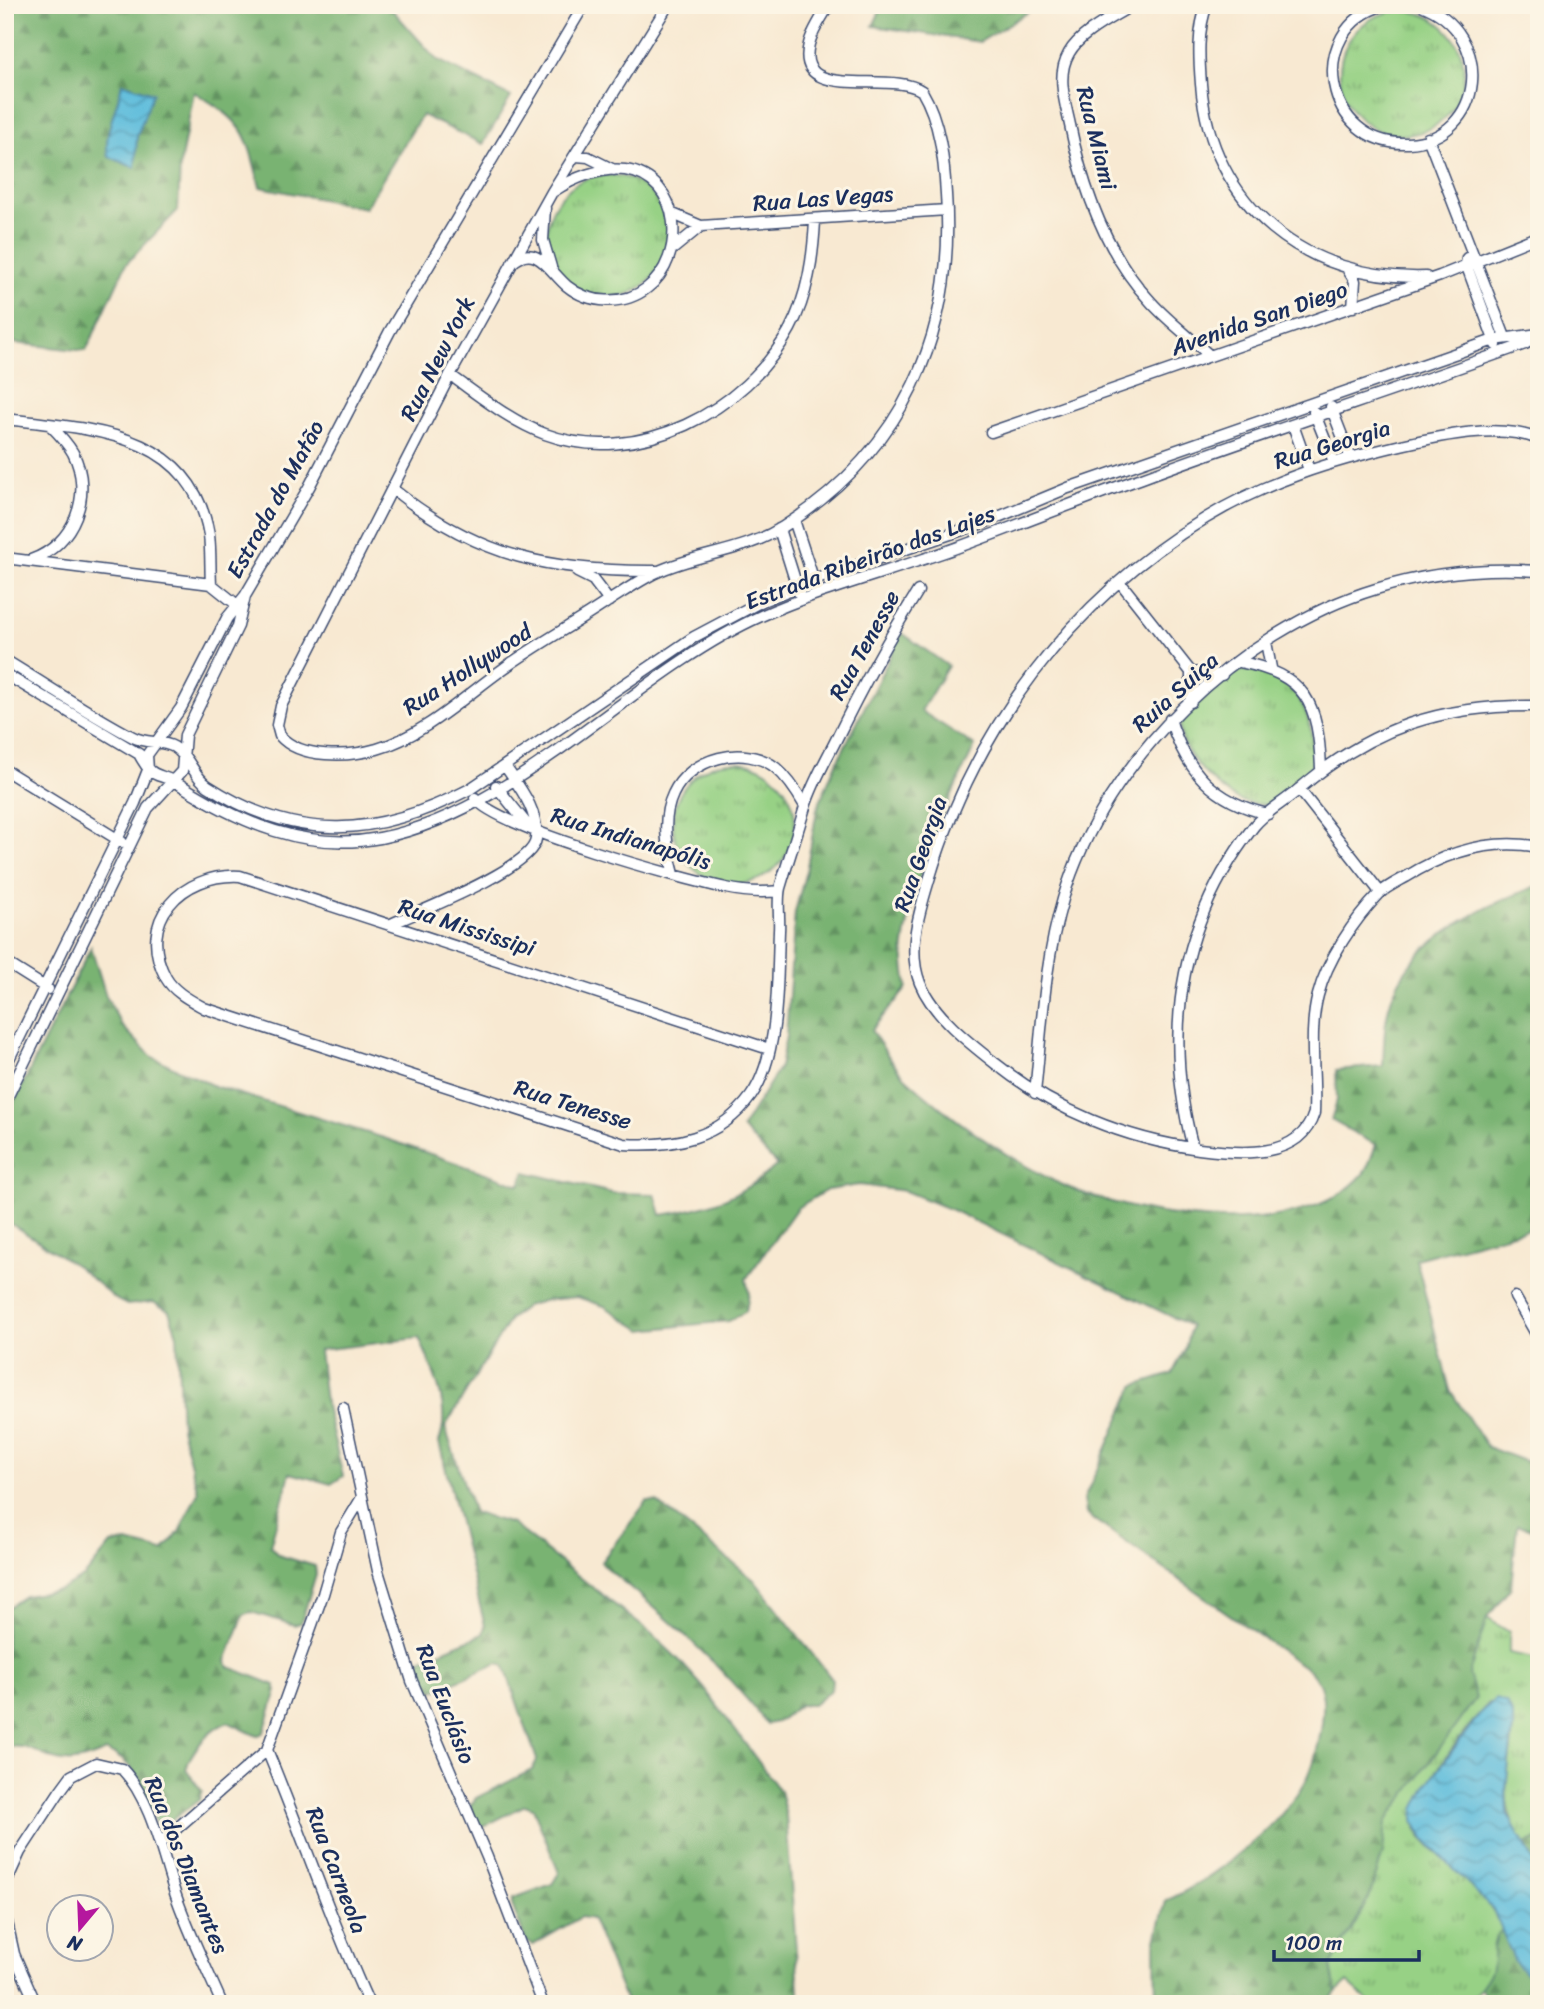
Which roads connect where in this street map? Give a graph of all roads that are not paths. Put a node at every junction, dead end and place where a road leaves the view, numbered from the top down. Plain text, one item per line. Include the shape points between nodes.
1 (584, 5) edge
2 (668, 5) edge
3 (829, 5) edge
4 (1132, 5) edge
5 (1207, 5) edge
6 (1421, 5) edge
7 (1381, 6) edge
8 (1429, 138) junction
9 (576, 156) junction
10 (614, 170) junction
11 (552, 192) junction
12 (545, 204) junction
13 (947, 209) junction
14 (673, 214) junction
15 (815, 221) junction
16 (701, 226) junction
17 (1539, 227) edge
18 (1539, 236) edge
19 (1517, 243) junction
20 (674, 248) junction
21 (1469, 249) junction
22 (1478, 260) junction
23 (1466, 264) junction
24 (507, 268) junction
25 (552, 270) junction
26 (1348, 270) junction
27 (1440, 276) junction
28 (1353, 307) junction
29 (1539, 335) edge
30 (1499, 338) junction
31 (1499, 353) junction
32 (1210, 356) junction
33 (450, 375) junction
34 (1327, 398) junction
35 (1311, 404) junction
36 (1333, 411) junction
37 (1277, 416) junction
38 (1316, 418) junction
39 (5, 419) edge
40 (49, 424) junction
41 (1288, 427) junction
42 (991, 432) dead end
43 (1539, 440) edge
44 (1350, 456) junction
45 (1334, 462) junction
46 (1309, 470) junction
47 (394, 491) junction
48 (794, 520) junction
49 (779, 529) junction
50 (5, 558) edge
51 (29, 561) junction
52 (572, 569) junction
53 (659, 571) junction
54 (1539, 571) edge
55 (814, 580) junction
56 (1120, 582) junction
57 (211, 584) junction
58 (796, 587) junction
59 (918, 591) dead end
60 (819, 594) junction
61 (802, 600) junction
62 (609, 601) junction
63 (240, 607) junction
64 (1266, 642) junction
65 (5, 660) edge
66 (1240, 662) junction
67 (1271, 668) junction
68 (1191, 671) junction
69 (5, 674) edge
70 (1222, 674) junction
71 (1191, 702) junction
72 (1539, 706) edge
73 (1170, 719) junction
74 (285, 742) joint
75 (156, 744) junction
76 (184, 756) junction
77 (505, 766) junction
78 (1321, 768) junction
79 (5, 769) edge
80 (148, 769) junction
81 (489, 777) junction
82 (514, 779) junction
83 (172, 780) junction
84 (470, 789) junction
85 (1299, 789) junction
86 (499, 790) junction
87 (477, 801) junction
88 (805, 806) junction
89 (1268, 814) junction
90 (533, 830) junction
91 (117, 838) junction
92 (130, 846) junction
93 (1539, 847) edge
94 (674, 874) junction
95 (779, 891) junction
96 (1380, 892) junction
97 (162, 916) joint
98 (391, 924) junction
99 (5, 962) edge
100 (44, 987) junction
101 (56, 994) junction
102 (769, 1049) junction
103 (5, 1067) edge
104 (1035, 1093) junction
105 (5, 1102) edge
106 (1193, 1148) junction
107 (1516, 1297) dead end
108 (1539, 1339) edge
109 (343, 1408) dead end
110 (361, 1499) junction
111 (267, 1750) junction
112 (160, 1843) junction
113 (5, 1885) edge
114 (5, 1913) edge
115 (14, 1954) junction
116 (5, 1986) edge
117 (36, 2004) edge
118 (222, 2004) edge
119 (369, 2004) edge
120 (543, 2004) edge

1 - 63 street, Estrada do Matão via 390,331
2 - 9 street, Rua New York
3 - 13 street, Rua Hollywood via 808,44 809,63 830,82 901,82 922,91 936,122
4 - 32 street, Rua Miami via 1079,40 1063,64 1062,83 1078,166 1105,233 1129,275 1151,302
5 - 26 street via 1200,42 1203,108 1214,146 1233,183 1261,219 1293,245
6 - 8 street via 1455,25 1468,44 1473,66 1472,89 1463,110 1448,127
7 - 8 street via 1355,20 1343,35 1333,62 1334,91 1342,109 1371,136 1400,142
8 - 21 street
9 - 10 street
9 - 11 street, Rua New York
10 - 11 street via 577,179
10 - 14 street via 626,170 649,181
11 - 12 street, Rua New York
12 - 24 street, Rua New York
12 - 25 street via 544,240
13 - 15 street, Rua Las Vegas
13 - 48 street, Rua Hollywood via 944,292 915,385 885,434 862,460
14 - 16 street, Rua Las Vegas
14 - 20 street
15 - 16 street, Rua Las Vegas
15 - 33 street via 805,293 772,358 718,408 684,426 625,442 546,435
16 - 20 street
17 - 19 street
18 - 19 street, Avenida San Diego
19 - 22 street, Avenida San Diego
20 - 25 street via 661,275 627,298 604,301 587,297 567,286
21 - 22 street
21 - 23 street
22 - 23 street, Avenida San Diego
22 - 30 street
23 - 27 street, Avenida San Diego
23 - 30 street
24 - 25 street via 519,257 532,255
24 - 33 street, Rua New York
26 - 27 street via 1400,278
26 - 28 street via 1355,281
27 - 28 street, Avenida San Diego
28 - 32 street, Avenida San Diego
29 - 30 street, Estrada Ribeirão das Lajes
29 - 31 street, Estrada Ribeirão das Lajes
30 - 31 street
30 - 34 street, Estrada Ribeirão das Lajes
31 - 36 street, Estrada Ribeirão das Lajes
32 - 42 street, Avenida San Diego
33 - 47 street, Rua New York
34 - 35 street, Estrada Ribeirão das Lajes
34 - 36 street
35 - 37 street, Estrada Ribeirão das Lajes
35 - 38 street
36 - 38 street, Estrada Ribeirão das Lajes
36 - 44 street
37 - 41 street
37 - 55 street, Estrada Ribeirão das Lajes
38 - 41 street, Estrada Ribeirão das Lajes
38 - 45 street
39 - 40 street
40 - 51 street via 74,456 82,488 80,505 74,523 56,547
40 - 57 street via 122,436 179,469 196,493 204,516
41 - 46 street
41 - 60 street, Estrada Ribeirão das Lajes
43 - 44 street, Rua Georgia via 1523,433 1473,432
44 - 45 street, Rua Georgia
45 - 46 street, Rua Georgia
46 - 56 street, Rua Georgia via 1247,495 1204,519
47 - 52 street, Rua Hollywood via 428,518 497,551
47 - 74 street, Rua New York via 281,706 277,725
48 - 49 street, Rua Hollywood
48 - 55 street
49 - 53 street, Rua Hollywood via 722,554
49 - 58 street
50 - 51 street
51 - 57 street
52 - 53 street, Rua Hollywood
52 - 62 street via 593,580
53 - 62 street, Rua Hollywood
54 - 64 street, Ruia Suiça via 1470,571 1376,589 1341,601
55 - 58 street, Estrada Ribeirão das Lajes
55 - 60 street
56 - 68 street
56 - 104 street, Rua Georgia via 1099,598 1037,666 1007,708 946,829 914,943 920,982 932,1003 988,1058
57 - 63 street
58 - 61 street
58 - 77 street, Estrada Ribeirão das Lajes via 694,637
59 - 88 street, Rua Tenesse via 868,676
60 - 61 street, Estrada Ribeirão das Lajes
61 - 82 street, Estrada Ribeirão das Lajes via 715,642
62 - 74 street, Rua Hollywood via 439,716 377,749 322,753
63 - 75 street
63 - 76 street, Estrada do Matão via 227,650 190,723
64 - 66 street, Ruia Suiça
64 - 67 street
65 - 75 street via 137,739
66 - 67 street
66 - 70 street, Ruia Suiça
67 - 78 street via 1305,694 1318,725
68 - 70 street
68 - 71 street
69 - 80 street via 139,754
70 - 71 street, Ruia Suiça
71 - 73 street, Ruia Suiça
72 - 78 street via 1467,709 1423,719 1383,733
73 - 89 street via 1183,754 1206,786 1237,806
73 - 104 street, Ruia Suiça via 1115,790 1063,897 1045,980
75 - 76 street via 170,745
75 - 80 street via 147,755
76 - 83 street, Estrada do Matão via 182,771
76 - 84 street, Estrada Ribeirão das Lajes via 208,786 250,809 311,828 385,824
77 - 81 street, Estrada Ribeirão das Lajes
77 - 82 street
78 - 85 street
79 - 91 street
80 - 83 street
80 - 91 street
81 - 84 street, Estrada Ribeirão das Lajes
81 - 86 street
82 - 86 street, Estrada Ribeirão das Lajes
82 - 90 street via 534,814
83 - 87 street, Estrada Ribeirão das Lajes via 236,818 283,835 329,841 375,839 413,830
83 - 92 street, Estrada do Matão via 153,799
84 - 87 street
85 - 89 street
85 - 96 street
86 - 87 street, Estrada Ribeirão das Lajes
86 - 90 street
87 - 90 street, Rua Indianapólis via 500,818
88 - 94 street via 781,772 761,760 741,755 701,765 673,793 667,812 666,838
88 - 95 street, Rua Tenesse
89 - 106 street via 1256,824 1225,874 1186,965 1176,1041 1177,1073
90 - 94 street, Rua Indianapólis
90 - 98 street via 534,848 522,859
91 - 92 street
91 - 100 street
92 - 101 street, Estrada do Matão
93 - 96 street, Rua Georgia via 1500,844 1467,849 1416,870
94 - 95 street, Rua Indianapólis via 750,892
95 - 102 street, Rua Tenesse via 776,1000
96 - 106 street, Rua Georgia via 1337,952 1317,996 1310,1126 1293,1142 1270,1150
97 - 98 street, Rua Mississipi via 187,887 222,875 240,876
97 - 102 street, Rua Tenesse via 159,956 167,979 183,996 204,1008 624,1144 680,1143 711,1132 752,1095
98 - 102 street, Rua Mississipi
99 - 100 street
100 - 101 street
100 - 103 street
101 - 105 street, Estrada do Matão
104 - 106 street, Rua Georgia via 1104,1125
107 - 108 street
109 - 110 street, Rua Euclásio
110 - 111 street via 341,1532
110 - 120 street, Rua Euclásio via 412,1681
111 - 112 street
111 - 119 street, Rua Carneola via 336,1932
112 - 113 street, Rua dos Diamantes via 128,1775 114,1765 96,1763 71,1776 20,1853
112 - 118 street, Rua dos Diamantes via 175,1894
114 - 115 street
115 - 116 street
115 - 117 street

